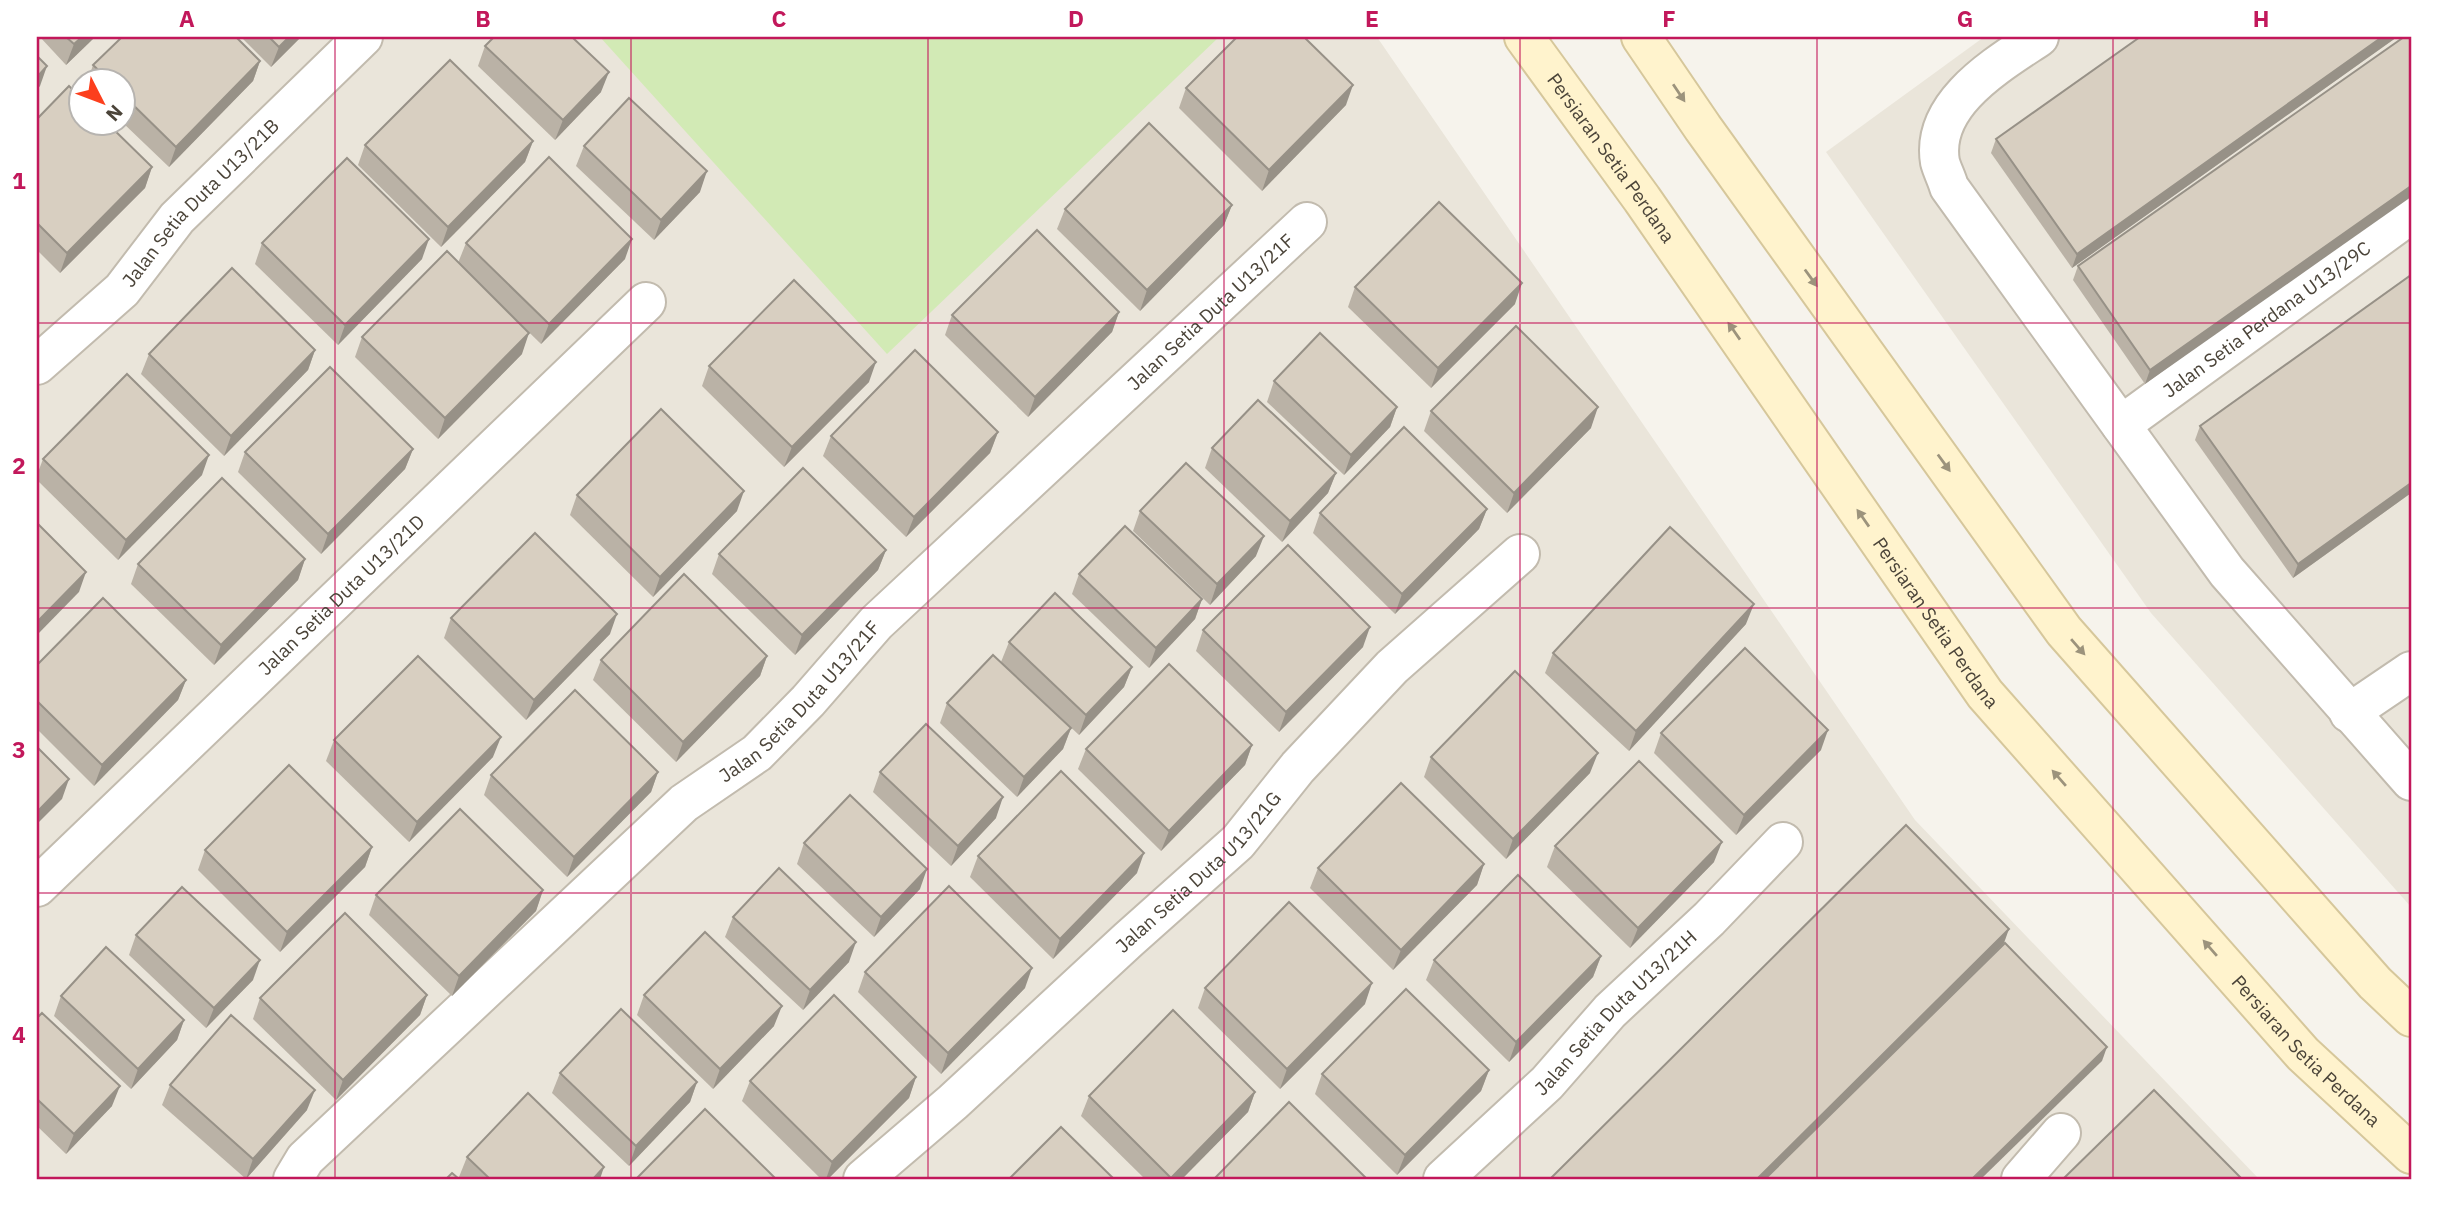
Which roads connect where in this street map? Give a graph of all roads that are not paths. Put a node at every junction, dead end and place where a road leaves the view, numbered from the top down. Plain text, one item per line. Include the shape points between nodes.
1 (363, 37) edge
2 (1524, 37) edge
3 (1641, 37) edge
4 (2039, 37) edge
5 (2411, 214) edge
6 (1307, 222) dead end
7 (646, 302) dead end
8 (37, 365) edge
9 (2121, 425) junction
10 (1520, 554) dead end
11 (2411, 670) edge
12 (2349, 713) junction
13 (2411, 781) edge
14 (1783, 842) dead end
15 (37, 887) edge
16 (2411, 1017) edge
17 (2061, 1133) dead end
18 (2411, 1154) edge
19 (293, 1179) edge
20 (863, 1179) edge
21 (1443, 1179) edge
22 (2021, 1179) edge

1 - 8 street, Jalan Setia Duta U13/21B via 177,218 122,289
18 -> 2 main road, Persiaran Setia Perdana via 2303,1054 1985,694 1642,199
3 -> 16 main road via 2064,631 2375,983
4 - 9 street via 1958,100 1942,130 1940,160 1950,187
5 - 9 street, Jalan Setia Perdana U13/29C
6 - 19 street, Jalan Setia Duta U13/21F via 876,623 757,753 684,803 305,1158
7 - 15 street, Jalan Setia Duta U13/21D
9 - 12 street via 2227,572
10 - 20 street, Jalan Setia Duta U13/21G via 1392,667 1297,767 1238,842
11 - 12 street
12 - 13 street
14 - 21 street, Jalan Setia Duta U13/21H via 1610,1011 1547,1083
17 - 22 street

